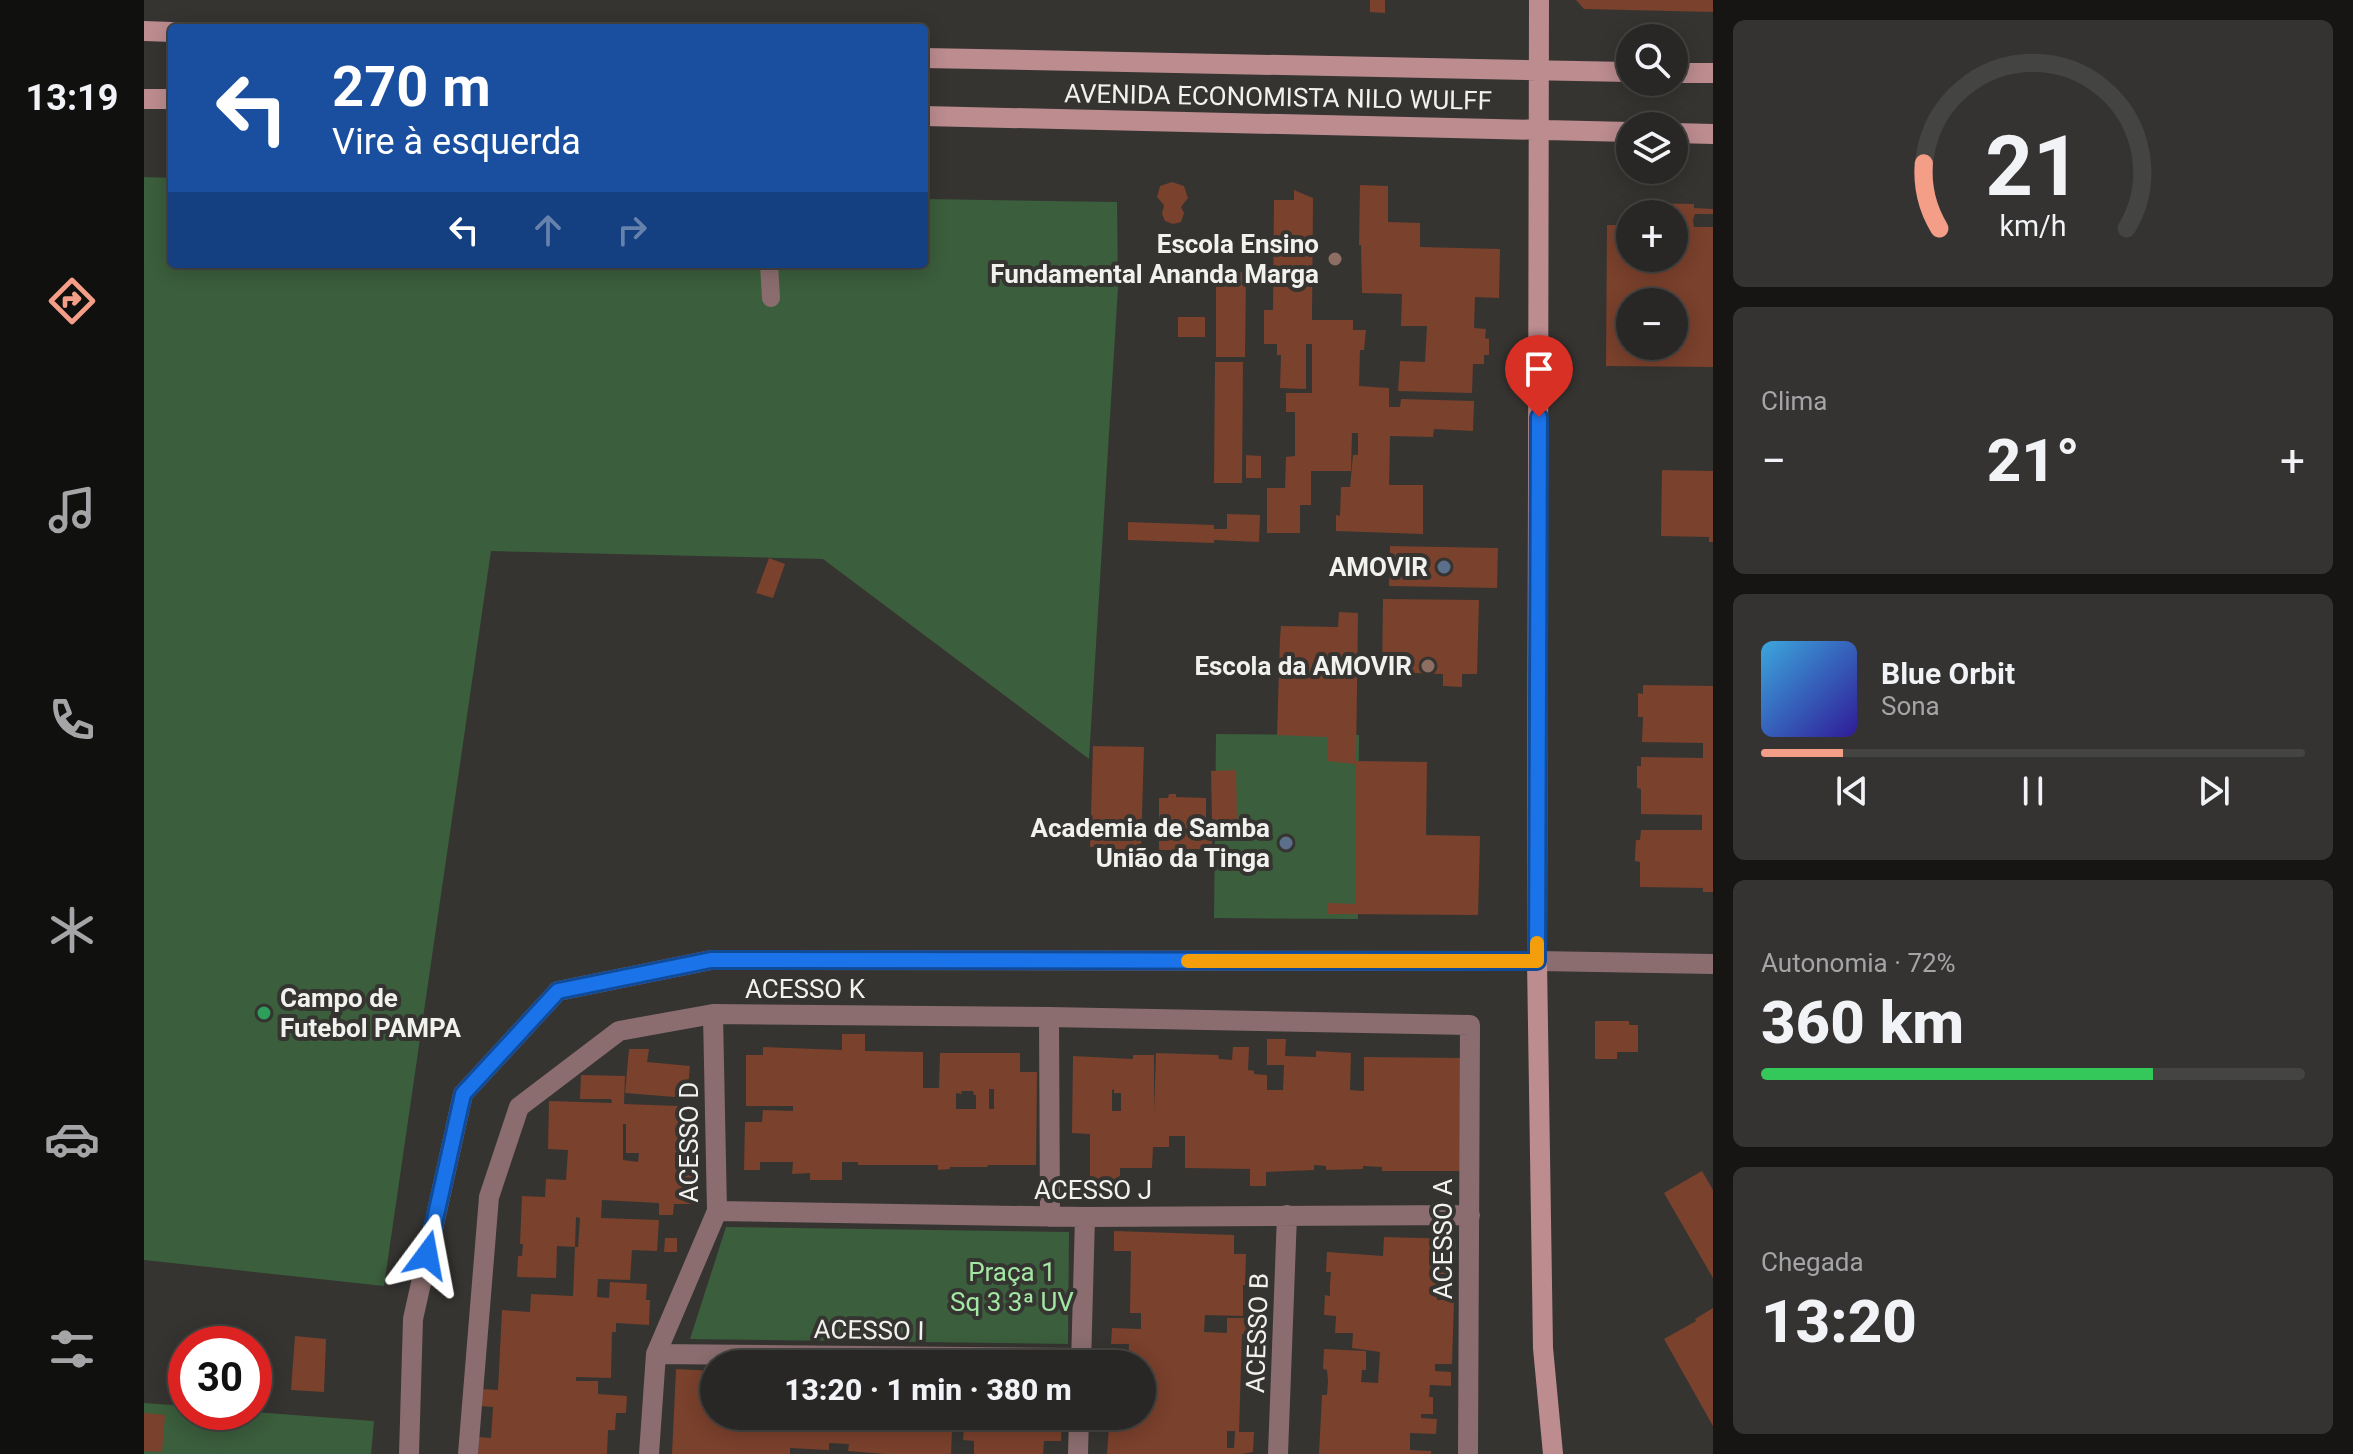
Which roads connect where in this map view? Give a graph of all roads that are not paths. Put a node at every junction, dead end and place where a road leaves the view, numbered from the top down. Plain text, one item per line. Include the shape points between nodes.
1 (1539, 0) edge
2 (144, 31) edge
3 (168, 32) edge
4 (928, 58) edge
5 (1538, 72) junction
6 (1616, 72) edge
7 (1688, 73) edge
8 (1713, 73) edge
9 (144, 99) edge
10 (168, 99) edge
11 (928, 116) edge
12 (1540, 129) junction
13 (1616, 132) edge
14 (1688, 133) edge
15 (1713, 134) edge
16 (769, 268) edge
17 (771, 298) dead end
18 (1537, 961) junction
19 (1713, 964) edge
20 (713, 1014) junction
21 (1049, 1017) junction
22 (1470, 1025) joint
23 (717, 1211) junction
24 (1287, 1215) junction
25 (1470, 1215) junction
26 (1050, 1217) junction
27 (1085, 1217) junction
28 (1081, 1350) edge
29 (656, 1354) junction
30 (700, 1355) edge
31 (1079, 1430) edge
32 (409, 1454) edge
33 (468, 1454) edge
34 (649, 1454) edge
35 (1078, 1454) edge
36 (1278, 1454) edge
37 (1468, 1454) edge
38 (1553, 1454) edge

1 - 5 street
2 - 3 street
4 - 5 street, AVENIDA ECONOMISTA NILO WULFF
5 - 6 street, AVENIDA ECONOMISTA NILO WULFF
5 - 12 street
7 - 8 street
9 - 10 street
11 - 12 street, AVENIDA ECONOMISTA NILO WULFF
12 - 13 street, AVENIDA ECONOMISTA NILO WULFF
12 - 18 street
14 - 15 street
16 - 17 lane
18 - 19 street
18 - 32 street via 711,960 558,991 463,1094 413,1319
18 - 38 street via 1543,1348
20 - 21 street, ACESSO K
20 - 23 street, ACESSO D
20 - 33 street, ACESSO K via 619,1031 519,1107 489,1197
21 - 22 street, ACESSO K
21 - 26 street
22 - 25 street, ACESSO A
23 - 26 street, ACESSO J
23 - 29 street, ACESSO D
24 - 25 street, ACESSO J
24 - 27 street, ACESSO J
24 - 36 street, ACESSO B
25 - 37 street, ACESSO A
26 - 27 street, ACESSO J
27 - 28 street
29 - 30 street, ACESSO I
29 - 34 street, ACESSO D
31 - 35 street

